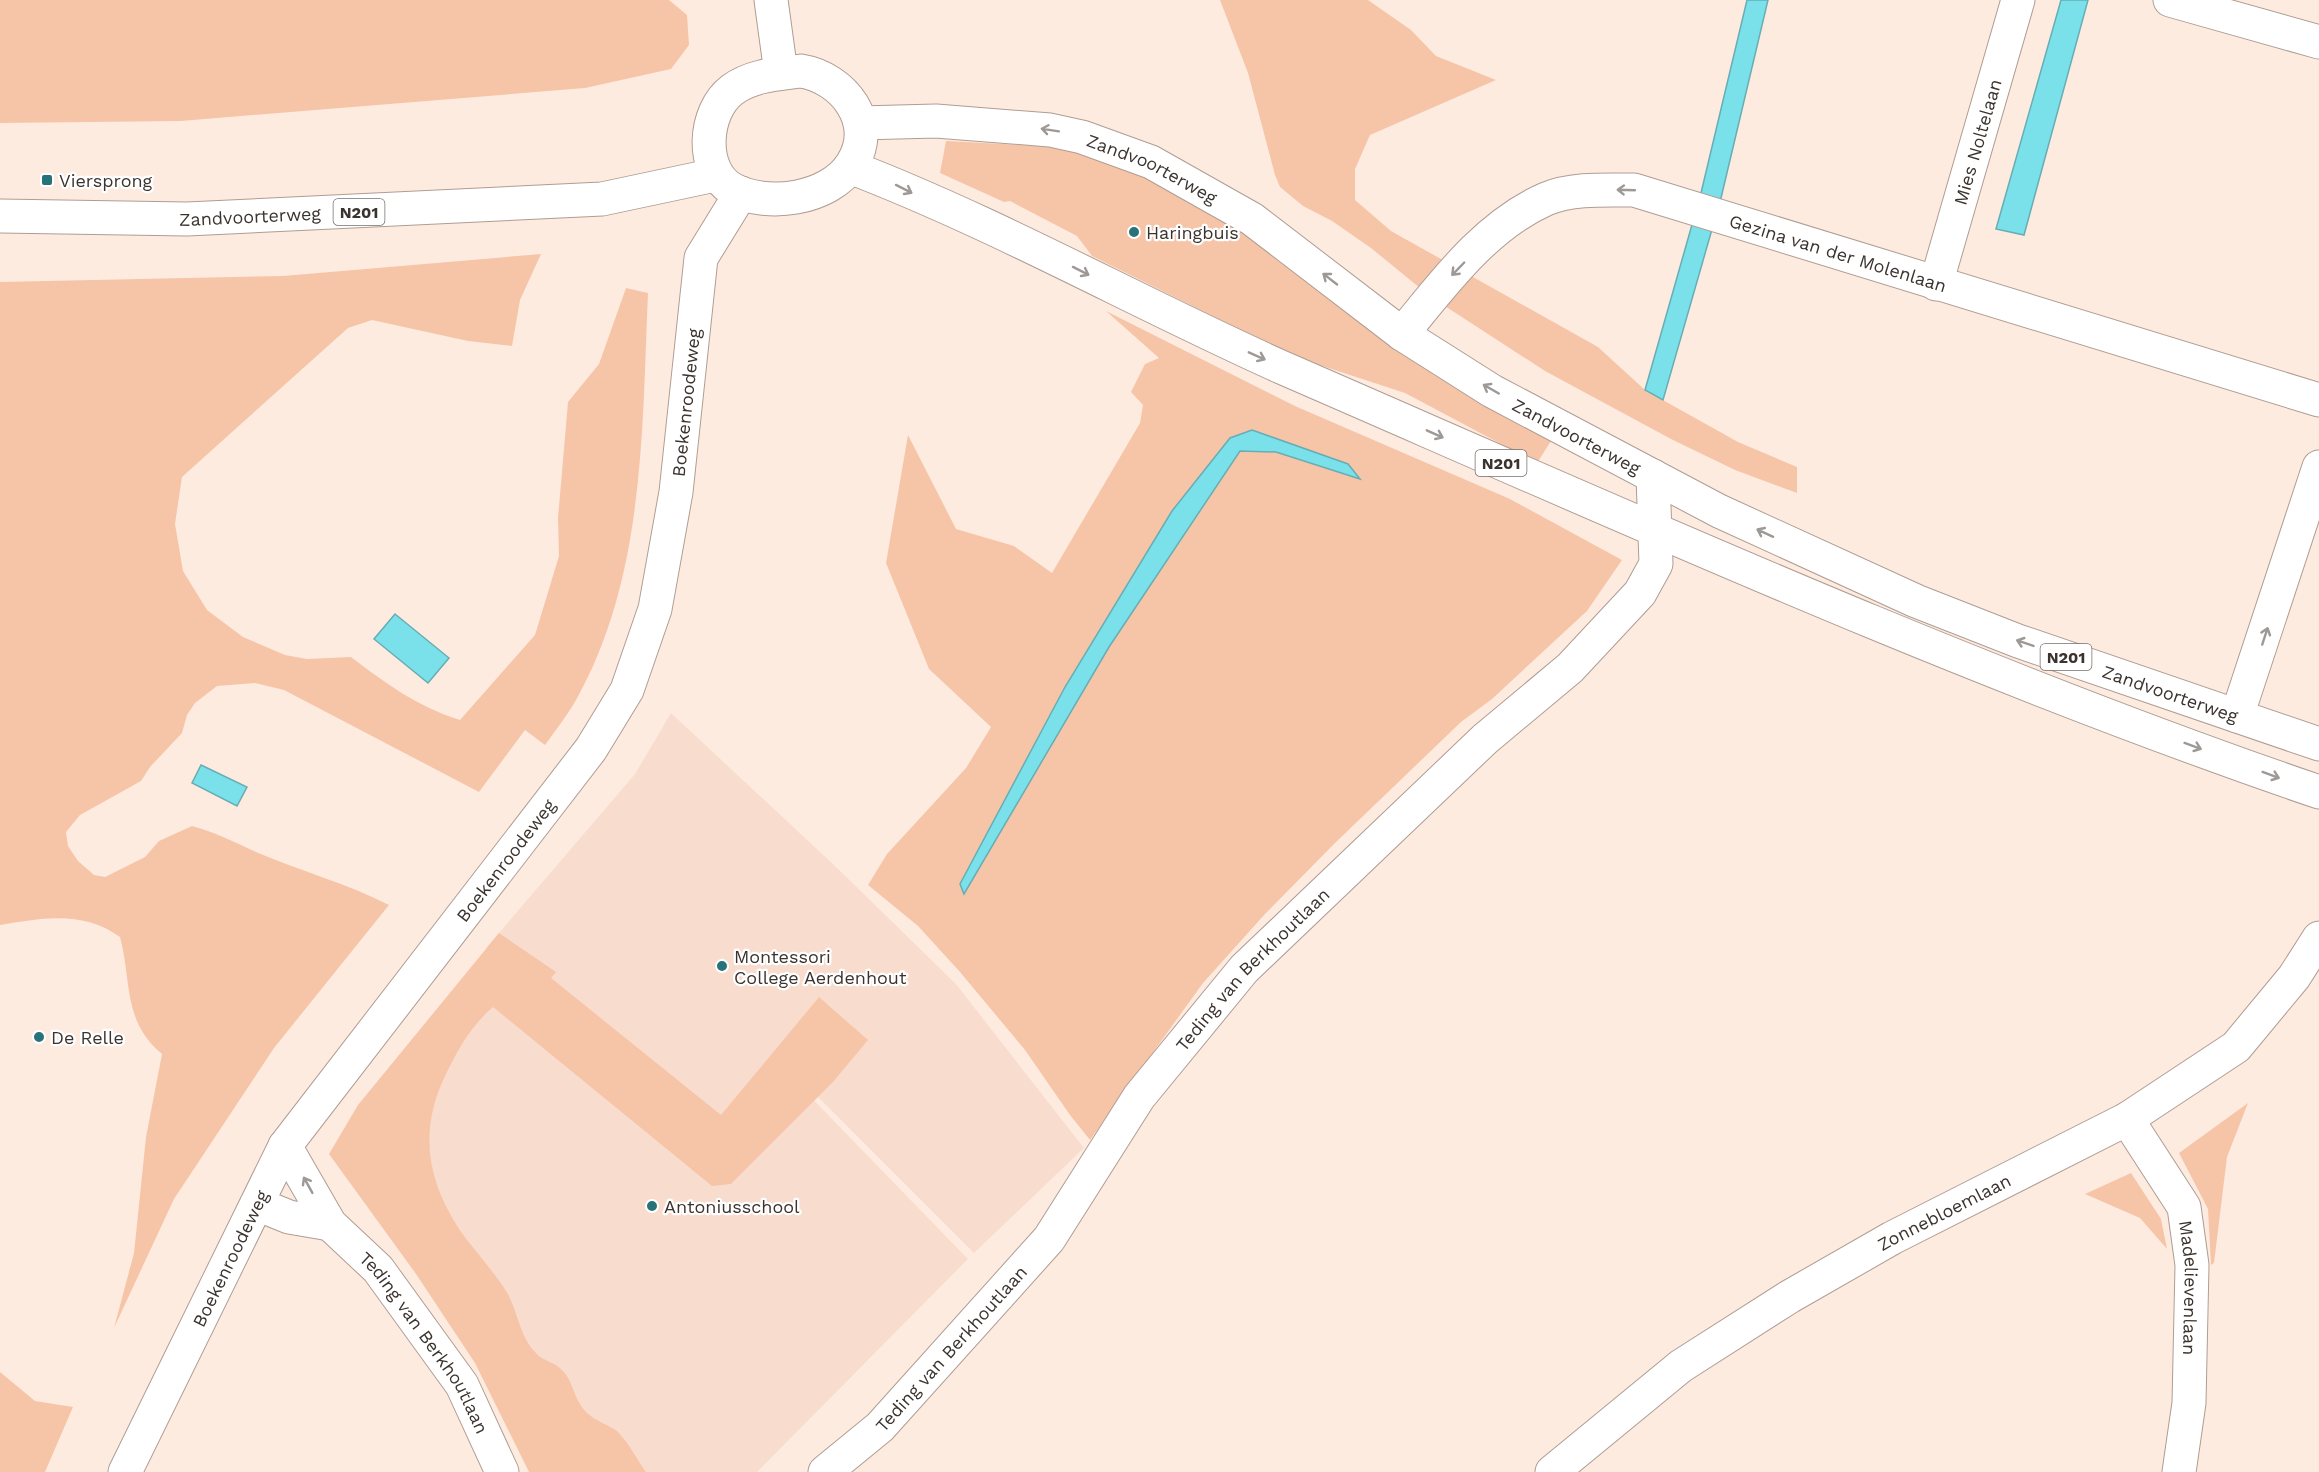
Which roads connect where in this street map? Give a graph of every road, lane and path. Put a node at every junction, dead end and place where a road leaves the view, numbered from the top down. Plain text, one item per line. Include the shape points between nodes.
1 (771, 0) edge
2 (2018, 0) edge
3 (2170, 0) edge
4 (2319, 42) edge
5 (781, 73) junction
6 (860, 123) junction
7 (850, 167) junction
8 (728, 184) junction
9 (0, 216) edge
10 (1936, 284) junction
11 (1410, 324) junction
12 (2319, 400) edge
13 (2319, 467) edge
14 (1653, 476) junction
15 (1653, 529) junction
16 (2242, 704) junction
17 (2319, 744) edge
18 (2223, 757) junction
19 (2319, 792) edge
20 (2319, 938) edge
21 (2127, 1119) junction
22 (285, 1146) junction
23 (257, 1204) junction
24 (330, 1224) junction
25 (125, 1472) edge
26 (502, 1472) edge
27 (825, 1472) edge
28 (1552, 1472) edge
29 (2179, 1472) edge

1 - 5 main road
2 - 10 main road, Mies Noltelaan
3 - 4 main road
5 - 6 main road via 801,71 825,77 853,102
5 - 8 main road via 751,79 720,102 710,134 710,155
6 - 7 main road via 858,154
11 -> 6 main road, Zandvoorterweg / N201 via 1252,219 1151,162 1050,130 936,121
7 - 8 main road, N201 via 835,180 800,196 780,199
7 -> 15 main road, N201 via 1054,257 1241,349
8 - 9 main road, Zandvoorterweg / N201 via 591,200 187,219
8 - 22 main road, Boekenroodeweg via 701,258 676,492 655,609 627,690 591,749
10 -> 11 main road, Gezina van der Molenlaan via 1683,203 1634,190 1601,190 1548,199 1497,228
10 - 12 main road, Gezina van der Molenlaan
14 -> 11 main road, Zandvoorterweg / N201 via 1492,391
16 -> 13 main road
14 - 15 main road, Teding van Berkhoutlaan
16 -> 14 main road, Zandvoorterweg / N201 via 2018,641 1916,601 1719,512
15 -> 18 main road, N201 via 1831,607 2060,698
15 - 27 main road, Teding van Berkhoutlaan via 1656,564 1640,593 1570,668 1485,739 1244,969 1139,1096 1049,1239 880,1427
16 - 17 main road, Zandvoorterweg / N201
16 - 18 main road
18 -> 19 main road, N201
20 - 21 main road, Zonnebloemlaan via 2294,977 2236,1047
21 - 28 main road, Zonnebloemlaan via 1892,1238 1789,1297 1682,1366
21 - 29 main road, Madelievenlaan via 2184,1207 2192,1265 2189,1403
22 - 23 main road, Boekenroodeweg
24 -> 22 main road, Teding van Berkhoutlaan
23 - 24 main road via 289,1217
23 - 25 main road, Boekenroodeweg
24 - 26 main road, Teding van Berkhoutlaan via 378,1269 462,1385

